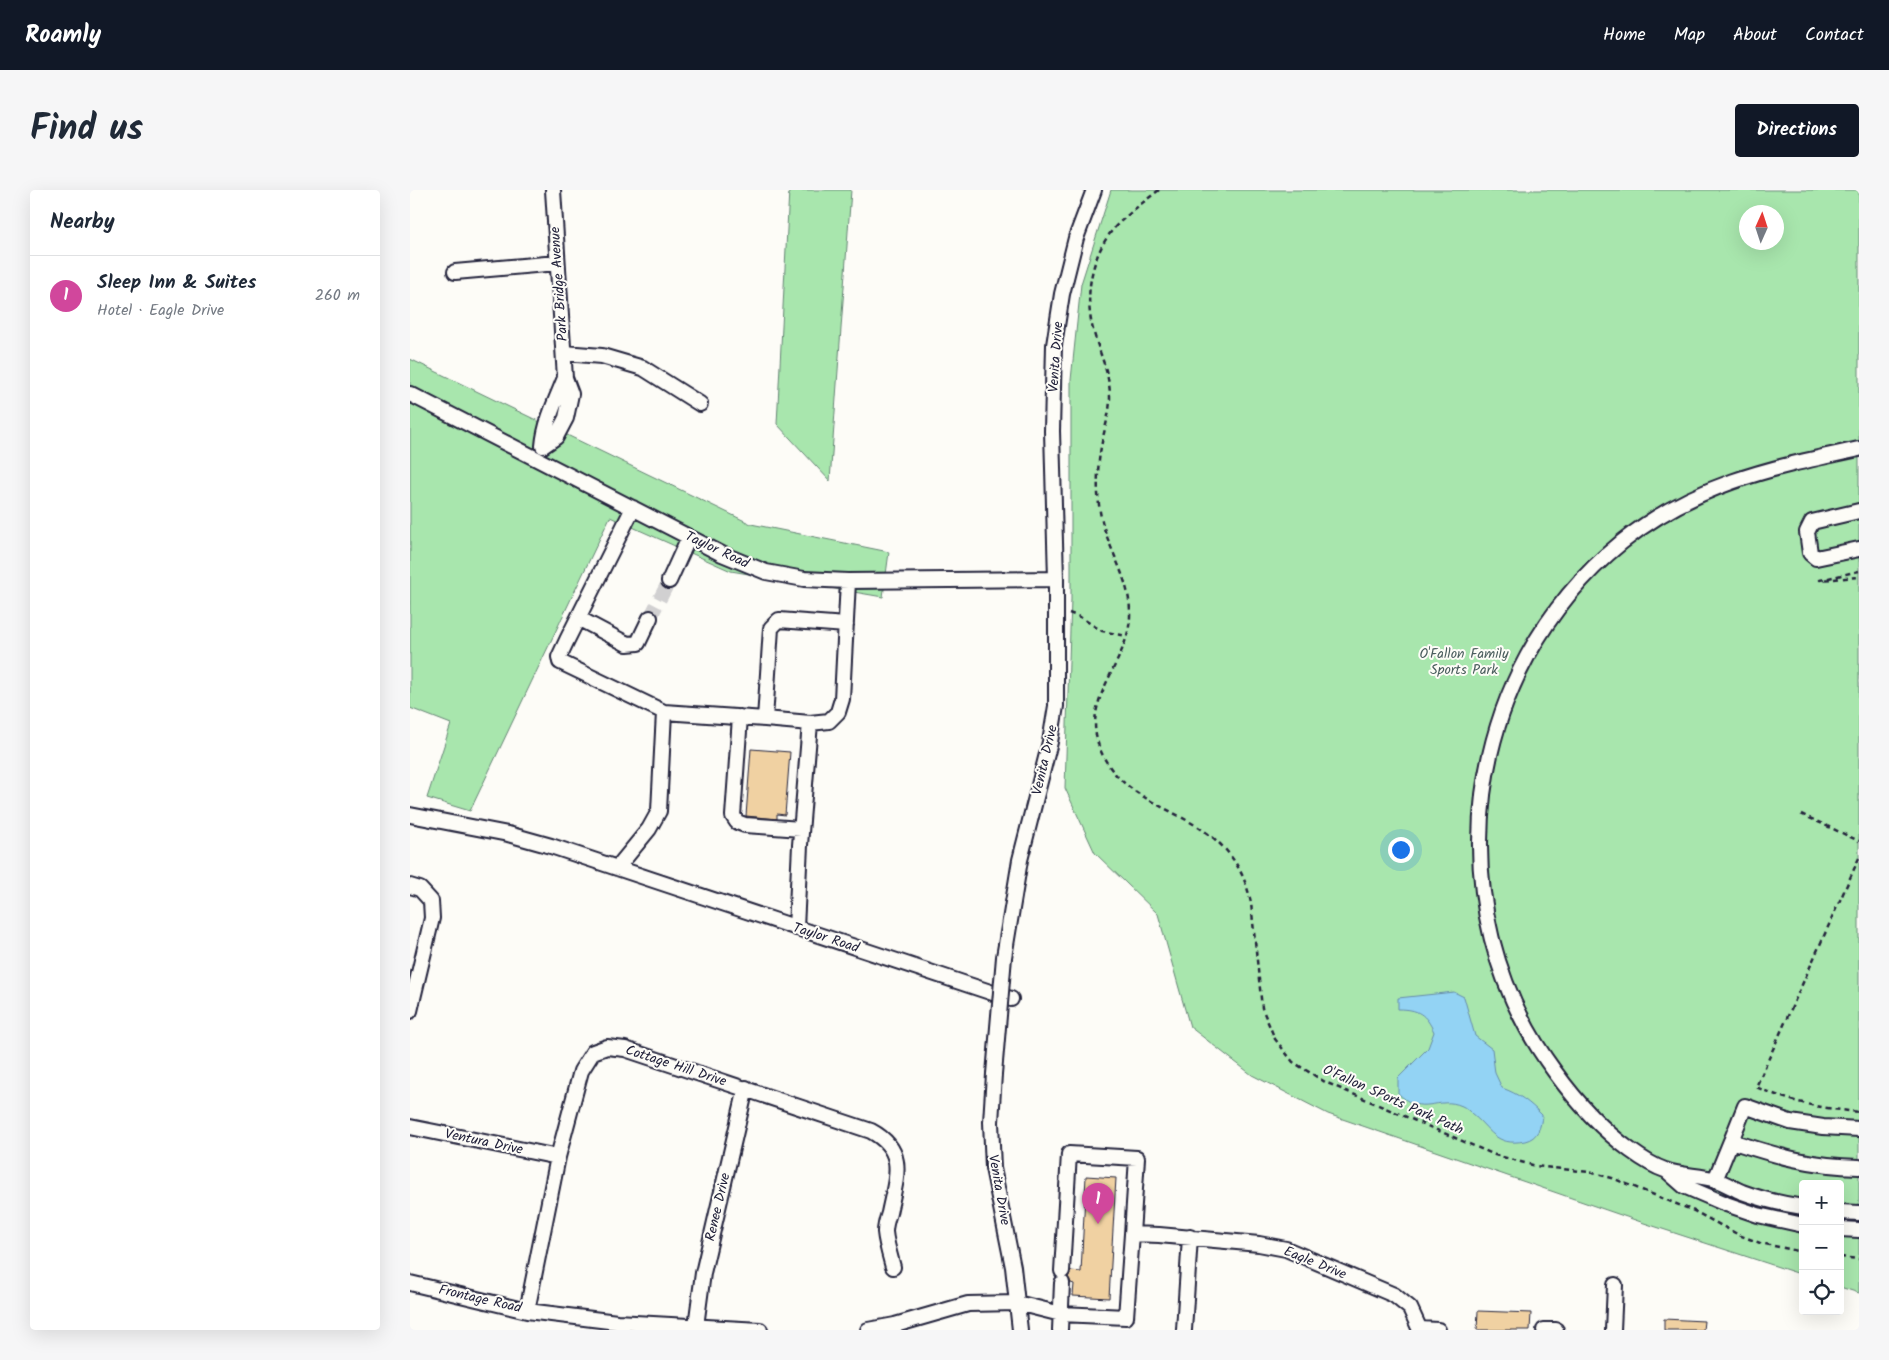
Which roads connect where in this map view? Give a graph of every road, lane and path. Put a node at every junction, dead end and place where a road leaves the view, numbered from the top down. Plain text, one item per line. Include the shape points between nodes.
1 (553, 190) edge
2 (1094, 190) edge
3 (1159, 190) edge
4 (557, 263) junction
5 (455, 272) dead end
6 (564, 352) junction
7 (410, 394) edge
8 (700, 404) dead end
9 (1859, 449) edge
10 (537, 460) junction
11 (633, 508) junction
12 (1859, 511) edge
13 (688, 537) junction
14 (1859, 550) edge
15 (1859, 571) edge
16 (1859, 577) edge
17 (1056, 579) junction
18 (669, 581) tunnel mouth
19 (848, 581) junction
20 (1068, 605) dead end
21 (578, 618) junction
22 (650, 618) tunnel mouth
23 (846, 625) junction
24 (1127, 636) junction
25 (664, 712) junction
26 (740, 717) junction
27 (765, 719) junction
28 (810, 723) junction
29 (1801, 814) dead end
30 (410, 815) edge
31 (801, 829) junction
32 (1859, 841) edge
33 (1859, 858) edge
34 (616, 868) junction
35 (410, 886) edge
36 (796, 928) junction
37 (1011, 999) dead end
38 (410, 1011) edge
39 (746, 1088) junction
40 (1859, 1112) edge
41 (410, 1127) edge
42 (1859, 1129) edge
43 (1731, 1142) junction
44 (558, 1157) junction
45 (1859, 1167) edge
46 (1666, 1170) junction
47 (1715, 1180) junction
48 (1799, 1206) edge
49 (1844, 1212) edge
50 (1859, 1213) edge
51 (1799, 1224) edge
52 (1844, 1229) edge
53 (1859, 1230) edge
54 (1132, 1234) junction
55 (1190, 1237) junction
56 (1799, 1251) edge
57 (1844, 1257) edge
58 (1859, 1259) edge
59 (893, 1266) dead end
60 (410, 1283) edge
61 (1615, 1285) dead end
62 (1018, 1303) junction
63 (527, 1310) junction
64 (1061, 1314) junction
65 (696, 1326) junction
66 (894, 1327) edge
67 (760, 1330) edge
68 (868, 1330) edge
69 (1020, 1330) edge
70 (1060, 1330) edge
71 (1184, 1330) edge
72 (1420, 1330) edge
73 (1438, 1330) edge
74 (1613, 1330) edge

1 - 4 street, Park Bridge Avenue
2 - 17 street, Venita Drive via 1076,238 1054,345 1052,431
3 - 24 path, O'Fallon SPorts Park Path via 1128,214 1104,241 1089,295 1094,333 1110,385 1109,414 1099,463 1101,518 1128,593
4 - 5 street
4 - 6 street, Park Bridge Avenue
6 - 8 street via 602,356 643,368
6 - 10 street, Park Bridge Avenue via 565,378 545,428
7 - 10 street, Taylor Road
9 - 46 street via 1751,474 1717,486 1651,520 1621,543 1572,591 1547,623 1514,683 1500,715 1491,748 1481,804 1482,888 1493,947 1512,1001 1548,1063 1588,1112 1630,1150
10 - 11 street, Taylor Road
11 - 13 street, Taylor Road
11 - 21 street
12 - 14 street via 1812,522 1807,532 1810,553 1816,558
13 - 18 street
13 - 19 street, Taylor Road via 766,572 804,579
15 - 16 path via 1820,580
17 - 19 street, Taylor Road
17 - 62 street, Venita Drive, bridge via 1056,706 1018,869 1004,957 994,1074 993,1168
19 - 23 street
20 - 24 path via 1067,613 1095,628
21 - 22 street via 627,644 638,643
21 - 25 street via 559,657 560,662
23 - 27 street via 779,620 774,623 770,628
23 - 28 street via 842,699 838,712 829,721
24 - 56 path, O'Fallon SPorts Park Path via 1100,694 1095,726 1099,747 1108,766 1122,782 1208,832 1237,863 1248,886 1251,903 1262,1008 1275,1039 1293,1062 1325,1082 1495,1156 1612,1178 1694,1211 1760,1243
25 - 26 street
25 - 34 street via 659,811 649,830
26 - 27 street
26 - 31 street via 733,816 745,825
27 - 28 street
28 - 31 street
29 - 32 path
30 - 34 street, Taylor Road via 508,834
31 - 36 street
33 - 40 path via 1756,1087 1784,1099 1819,1108
34 - 36 street, Taylor Road
35 - 38 street via 420,889 432,901 432,918
36 - 37 street, Taylor Road
39 - 44 street, Cottage Hill Drive via 625,1049 608,1047 593,1052 581,1071
39 - 59 street, Cottage Hill Drive via 871,1131 891,1147 897,1171 885,1231
39 - 65 street, Renee Drive via 703,1273
41 - 44 street, Ventura Drive
42 - 43 street via 1790,1122 1745,1106
43 - 45 street via 1783,1158
43 - 47 street
44 - 63 street, Cottage Hill Drive
46 - 47 street
46 - 51 street via 1684,1186 1726,1204
47 - 48 street via 1768,1200
49 - 50 street
52 - 53 street
54 - 55 street, Eagle Drive
54 - 64 street via 1126,1317
54 - 64 street via 1137,1158 1069,1154
55 - 71 street
55 - 72 street, Eagle Drive via 1286,1249 1394,1296 1410,1308
57 - 58 path
60 - 63 street, Frontage Road
61 - 74 street
62 - 64 street
62 - 66 street via 968,1304
62 - 69 street, Venita Drive
63 - 65 street, Frontage Road via 618,1322
64 - 70 street
65 - 67 street, Frontage Road
66 - 68 street
72 - 73 street

